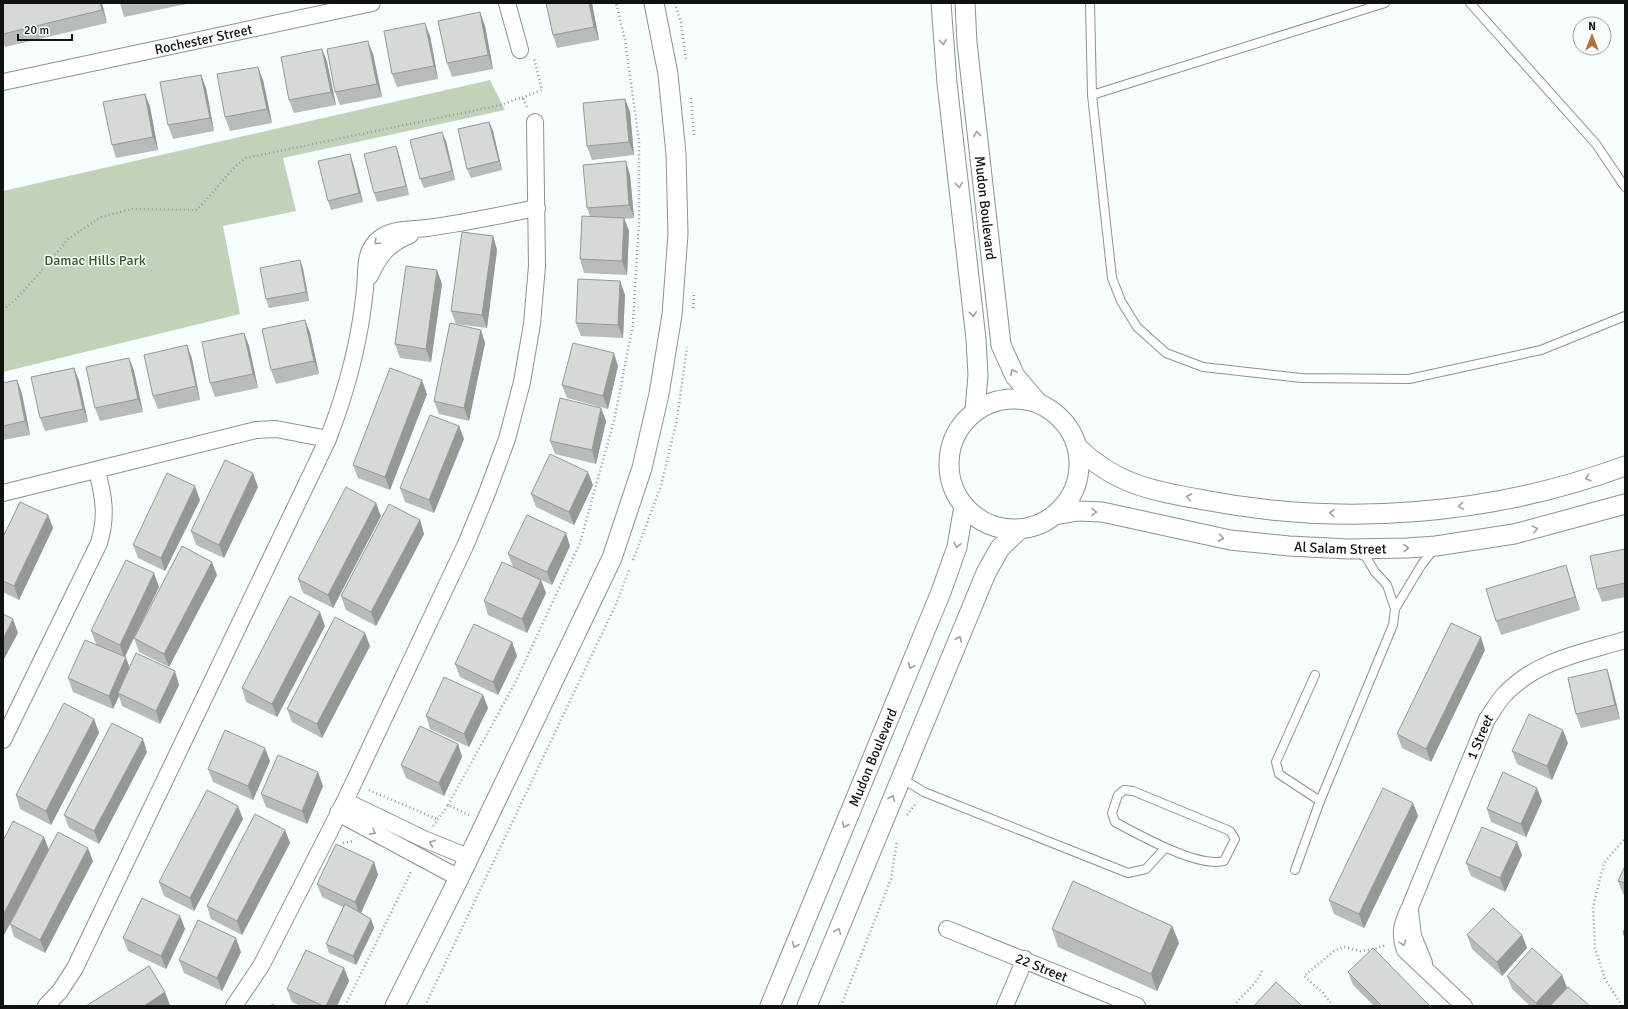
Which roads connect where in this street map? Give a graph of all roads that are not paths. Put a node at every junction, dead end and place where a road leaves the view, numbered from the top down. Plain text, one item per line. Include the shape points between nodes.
1 (372, 3) edge
2 (507, 3) edge
3 (654, 3) edge
4 (941, 3) edge
5 (965, 3) edge
6 (1090, 3) edge
7 (1385, 3) edge
8 (1470, 3) edge
9 (332, 7) edge
10 (520, 50) road end
11 (3, 82) edge
12 (1092, 96) junction
13 (535, 122) road end
14 (1625, 186) edge
15 (537, 208) junction
16 (1625, 316) edge
17 (1037, 402) junction
18 (975, 410) junction
19 (328, 439) junction
20 (1078, 448) junction
21 (1625, 466) edge
22 (97, 471) junction
23 (3, 493) edge
24 (1625, 504) edge
25 (964, 506) junction
26 (1055, 515) junction
27 (1020, 529) junction
28 (1436, 546) junction
29 (1350, 549) junction
30 (1395, 609) junction
31 (1625, 640) edge
32 (1315, 675) dead end
33 (3, 740) edge
34 (901, 778) junction
35 (1320, 801) junction
36 (342, 807) junction
37 (1165, 848) junction
38 (468, 857) junction
39 (1295, 870) dead end
40 (459, 878) junction
41 (1410, 907) junction
42 (947, 929) dead end
43 (1025, 959) junction
44 (1427, 970) junction
45 (46, 1004) edge
46 (234, 1006) edge
47 (395, 1006) edge
48 (770, 1006) edge
49 (807, 1006) edge
50 (1005, 1006) edge
51 (1137, 1006) edge
52 (1464, 1006) edge

1 - 9 street, Rochester Street
2 - 10 street
3 - 38 street via 668,74 675,140 678,234 672,315 659,394 642,468 612,558
4 -> 18 street, Mudon Boulevard via 947,83 977,345
17 -> 5 street, Mudon Boulevard via 1015,376 1001,345 968,51
6 - 12 lane
7 - 12 lane
8 - 14 lane via 1596,144
9 - 11 street, Rochester Street
12 - 16 lane via 1112,278 1120,301 1137,328 1166,353 1203,366 1301,378 1409,379 1541,350
13 - 15 street
15 - 19 street via 391,232 380,238 367,258 361,326 353,364
15 - 36 street via 537,266 532,324 522,382 507,439 466,544
17 - 18 street via 1016,398 995,401
17 - 20 street via 1055,412 1070,428
18 - 25 street via 960,426 951,445 948,466 953,488
19 - 22 street via 276,429 256,430
19 - 45 street via 75,968 60,991
21 -> 20 street via 1554,488 1490,502 1425,511 1360,514 1294,512 1229,505 1159,491 1113,475 1094,463
20 - 26 street via 1080,473 1071,496
22 - 23 street
22 - 33 street via 105,509 99,543
28 -> 24 street, Al Salam Street via 1514,534
25 - 27 street via 980,520 999,528
25 -> 48 street, Mudon Boulevard via 957,547 944,586
26 - 27 street via 1038,525
26 -> 29 street, Al Salam Street via 1102,512 1230,540
34 -> 27 street via 992,560 1000,548
29 -> 28 street, Al Salam Street
28 - 30 lane
29 - 30 lane via 1366,557 1387,585
30 - 35 lane via 1393,625
31 - 41 street, 1 Street via 1555,660 1528,674 1505,694 1487,719
32 - 35 lane via 1276,762 1279,774
34 - 37 lane via 924,792 1128,873 1146,869
49 -> 34 street
35 - 39 lane
38 -> 36 street
36 -> 40 street via 418,857
36 - 46 street via 261,966
37 - 37 lane via 1115,822 1112,813 1118,794 1124,790 1133,791 1230,831 1235,839 1224,862 1215,864
38 - 40 street
40 - 47 street
41 - 44 street, 1 Street via 1415,944
41 -> 44 street, 1 Street via 1401,927 1401,939 1405,950
42 - 43 street, 22 Street
43 - 50 street
43 - 51 street, 22 Street
44 - 52 street, 1 Street

